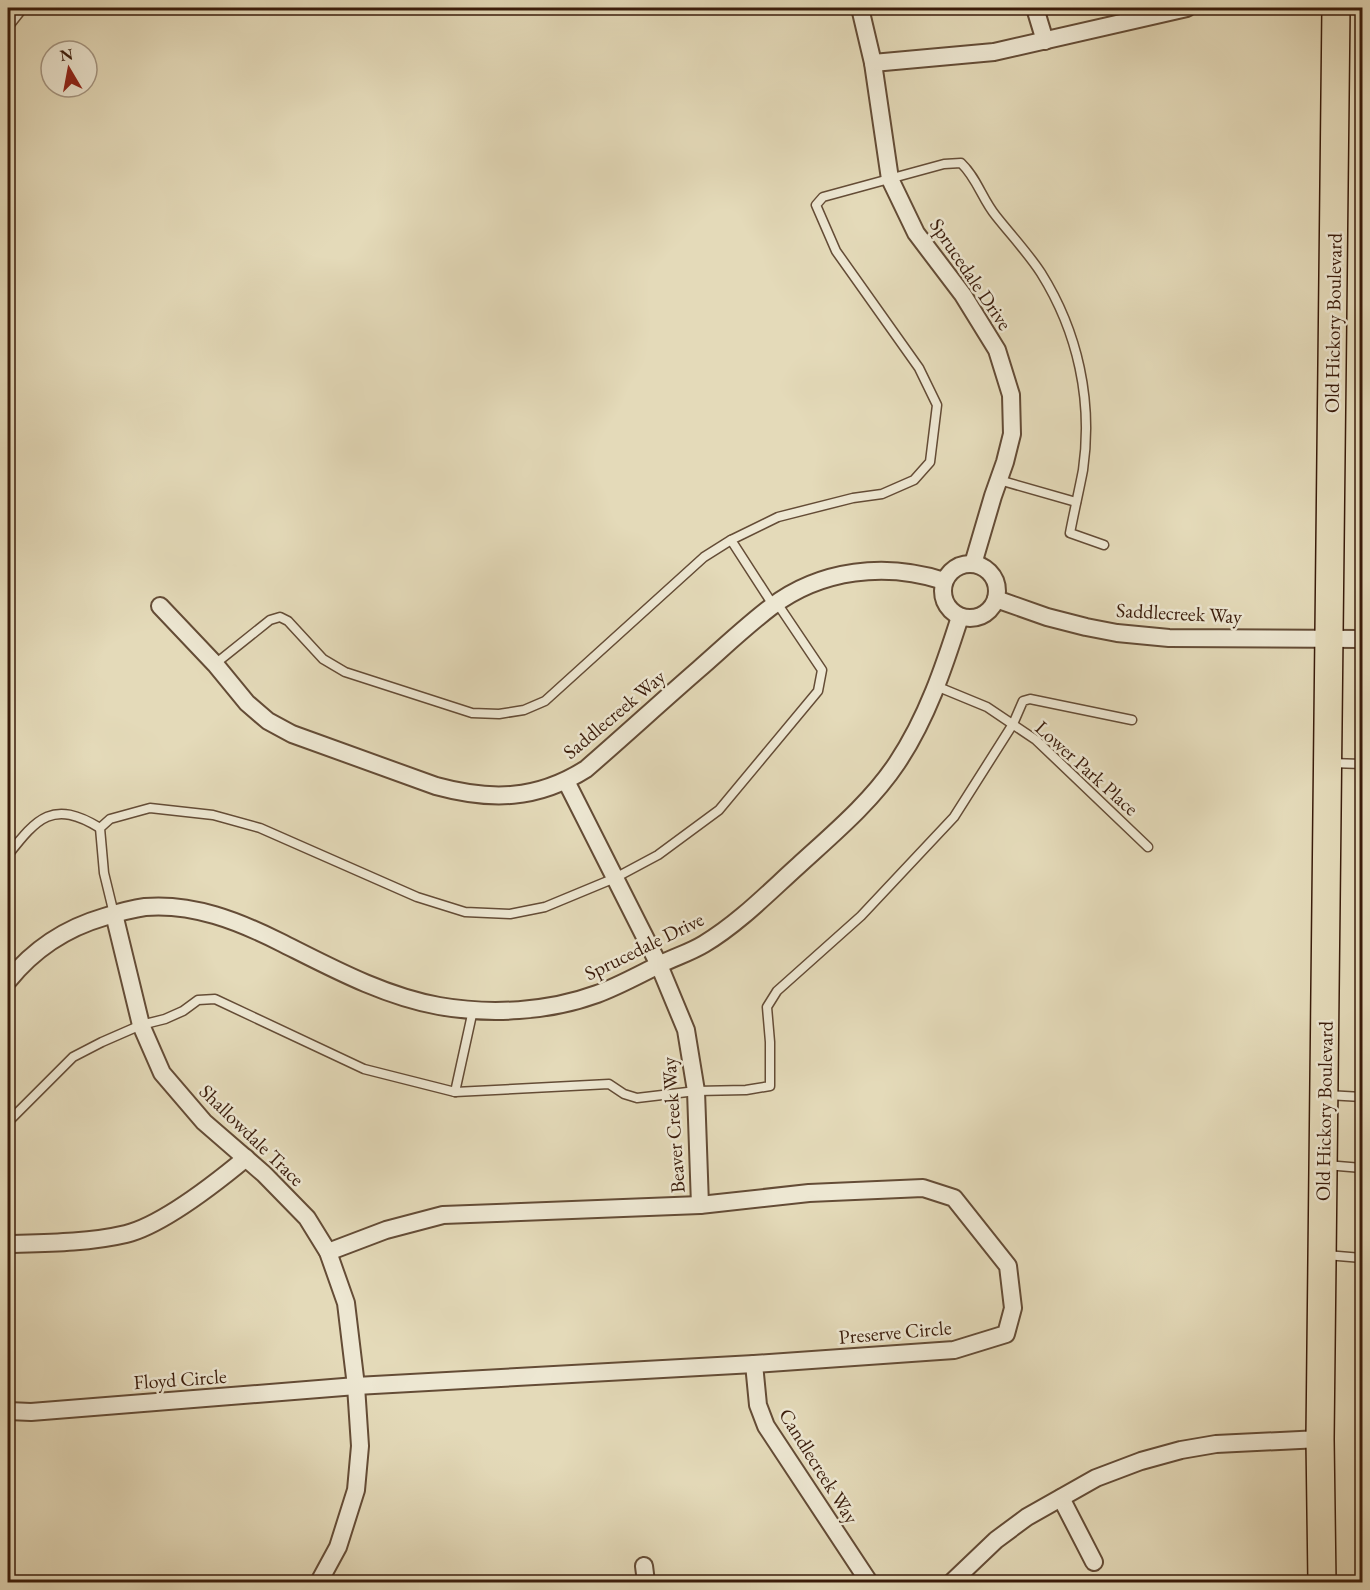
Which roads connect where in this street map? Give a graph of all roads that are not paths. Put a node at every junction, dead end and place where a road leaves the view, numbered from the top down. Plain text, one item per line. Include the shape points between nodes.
1 (23, 8) edge
2 (860, 8) edge
3 (1035, 8) edge
4 (1187, 8) edge
5 (1336, 8) edge
6 (8, 27) edge
7 (1045, 41) junction
8 (873, 63) junction
9 (891, 179) junction
10 (999, 480) junction
11 (1076, 502) junction
12 (731, 540) junction
13 (1104, 545) dead end
14 (973, 564) junction
15 (944, 581) junction
16 (996, 599) junction
17 (775, 604) junction
18 (160, 606) dead end
19 (960, 617) junction
20 (1329, 639) junction
21 (1362, 639) edge
22 (216, 664) junction
23 (936, 686) junction
24 (1132, 720) dead end
25 (1012, 724) junction
26 (1328, 763) junction
27 (1362, 764) edge
28 (566, 781) junction
29 (100, 828) junction
30 (1148, 847) dead end
31 (8, 855) edge
32 (615, 878) junction
33 (114, 914) junction
34 (660, 965) junction
35 (8, 981) edge
36 (473, 1010) junction
37 (141, 1025) junction
38 (696, 1091) junction
39 (455, 1092) junction
40 (1324, 1094) junction
41 (1362, 1097) edge
42 (8, 1122) edge
43 (246, 1158) junction
44 (1323, 1164) junction
45 (1362, 1168) edge
46 (700, 1205) junction
47 (8, 1244) edge
48 (328, 1251) junction
49 (1322, 1255) junction
50 (1362, 1258) edge
51 (754, 1364) junction
52 (356, 1386) junction
53 (8, 1411) edge
54 (1320, 1439) junction
55 (1061, 1498) junction
56 (1094, 1562) dead end
57 (319, 1582) edge
58 (869, 1582) edge
59 (952, 1582) edge
60 (1322, 1582) edge

1 - 6 lane
2 - 8 street, Sprucedale Drive
3 - 7 street
4 - 7 street
5 - 20 main road, Old Hickory Boulevard
7 - 8 street via 994,52
8 - 9 street, Sprucedale Drive
9 - 10 street, Sprucedale Drive via 916,233 963,295 997,350 1011,395 1012,434
9 - 11 lane via 961,163 972,173 987,205 1040,272 1057,301 1084,385 1083,468
9 - 12 lane via 823,197 816,205 836,251 919,368 937,405 930,462 914,480 882,494 778,517
10 - 11 lane
10 - 14 street, Sprucedale Drive
11 - 13 lane via 1070,533
12 - 17 lane
12 - 22 lane via 704,557 545,701 524,710 472,713 345,672 323,659 280,617 270,620
14 - 15 street via 953,569
14 - 16 street via 991,574
15 - 17 street, Saddlecreek Way via 897,571 866,570 830,577
15 - 19 street via 946,604
16 - 19 street via 982,615
16 - 20 street, Saddlecreek Way via 1047,617 1118,633 1169,638
17 - 28 street, Saddlecreek Way via 586,769
17 - 32 lane via 822,670 818,691 719,810 658,855
18 - 22 street, Saddlecreek Way
19 - 23 street, Sprucedale Drive
20 - 21 street
20 - 26 main road, Old Hickory Boulevard
22 - 28 street, Saddlecreek Way via 246,703 268,721 292,734 436,786 496,796 531,792
23 - 25 lane, Lower Park Place via 987,707
23 - 34 street, Sprucedale Drive via 897,763 838,830 736,921 704,944
24 - 25 lane via 1030,699 1020,704
25 - 30 lane, Lower Park Place via 1036,740
25 - 38 lane via 954,817 861,916 777,991 767,1007 770,1086
26 - 27 lane
26 - 40 main road, Old Hickory Boulevard
28 - 32 street, Beaver Creek Way
29 - 31 lane via 75,815 42,818
29 - 32 lane via 110,819 150,808 213,815 260,828 417,897 465,912 510,914 544,907
29 - 33 lane via 104,873
32 - 34 street, Beaver Creek Way
33 - 35 street, Sprucedale Drive via 63,933 21,965
33 - 36 street, Sprucedale Drive via 172,908 225,917 373,986 429,1003
33 - 37 street, Shallowdale Trace
34 - 36 street, Sprucedale Drive via 594,995 554,1005
34 - 38 street, Beaver Creek Way via 686,1030
36 - 39 lane
37 - 39 lane via 165,1019 198,1000 215,999 364,1070
37 - 42 lane via 73,1057
37 - 43 street, Shallowdale Trace via 162,1073 204,1122
38 - 39 lane via 637,1098 609,1084
38 - 46 street, Beaver Creek Way
40 - 41 lane
40 - 44 main road, Old Hickory Boulevard
43 - 47 street via 165,1217 127,1234 72,1242
43 - 48 street, Shallowdale Trace via 307,1218
44 - 45 lane
44 - 49 main road, Old Hickory Boulevard
46 - 48 street, Preserve Circle via 443,1215
46 - 51 street, Preserve Circle via 809,1192 923,1188 954,1198 1008,1266 1013,1308 1006,1334 954,1350
48 - 52 street, Shallowdale Trace via 346,1303
49 - 50 lane
49 - 54 main road, Old Hickory Boulevard
51 - 52 street, Preserve Circle
51 - 58 street, Candlecreek Way via 758,1405 766,1426
52 - 53 street, Floyd Circle
52 - 57 street, Shallowdale Trace via 360,1446 356,1490 338,1547
54 - 55 street via 1216,1444 1181,1450 1096,1478
54 - 60 main road, Old Hickory Boulevard
55 - 56 street
55 - 59 street via 996,1540

